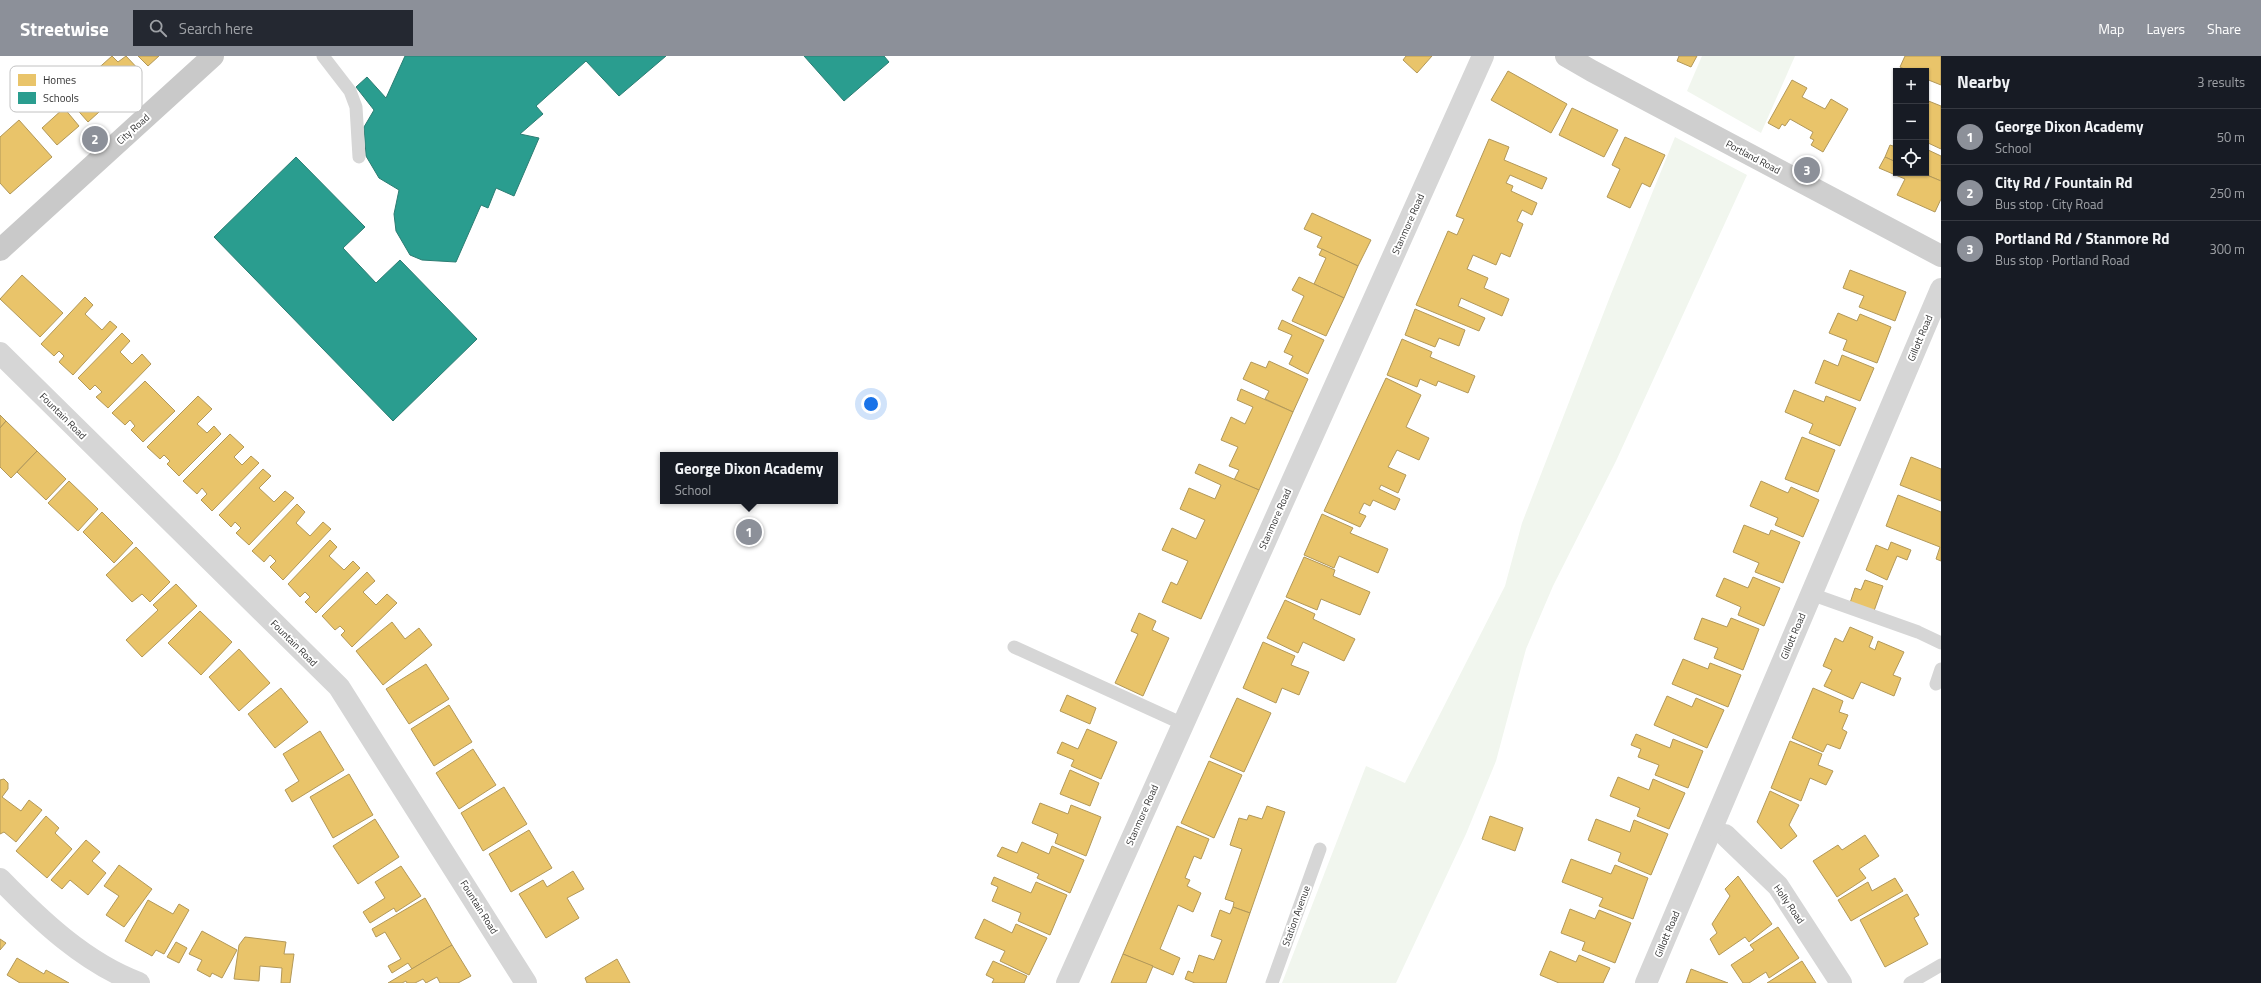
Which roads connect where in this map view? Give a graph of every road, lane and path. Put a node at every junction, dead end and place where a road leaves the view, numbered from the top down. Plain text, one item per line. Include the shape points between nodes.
1 (213, 56) edge
2 (323, 56) edge
3 (1483, 56) edge
4 (1566, 56) edge
5 (359, 157) dead end
6 (0, 250) edge
7 (1941, 256) edge
8 (1941, 289) edge
9 (0, 353) edge
10 (1811, 594) junction
11 (1941, 642) edge
12 (1014, 647) dead end
13 (1941, 669) edge
14 (1936, 684) dead end
15 (1184, 724) junction
16 (1725, 835) dead end
17 (1320, 849) dead end
18 (0, 879) edge
19 (1941, 965) edge
20 (139, 983) edge
21 (526, 983) edge
22 (1067, 983) edge
23 (1272, 983) edge
24 (1646, 983) edge
25 (1841, 983) edge
26 (1910, 983) edge

1 - 6 main road, City Road
2 - 5 lane via 350,90 356,107
3 - 15 street, Stanmore Road
4 - 7 main road, Portland Road
8 - 10 street, Gillott Road
9 - 21 street, Fountain Road via 339,687
10 - 11 lane
10 - 24 street, Gillott Road
12 - 15 lane
13 - 14 lane
15 - 22 street, Stanmore Road
16 - 25 street, Holly Road via 1778,886
17 - 23 lane, Station Avenue
18 - 20 street via 64,940 122,976
19 - 26 lane

